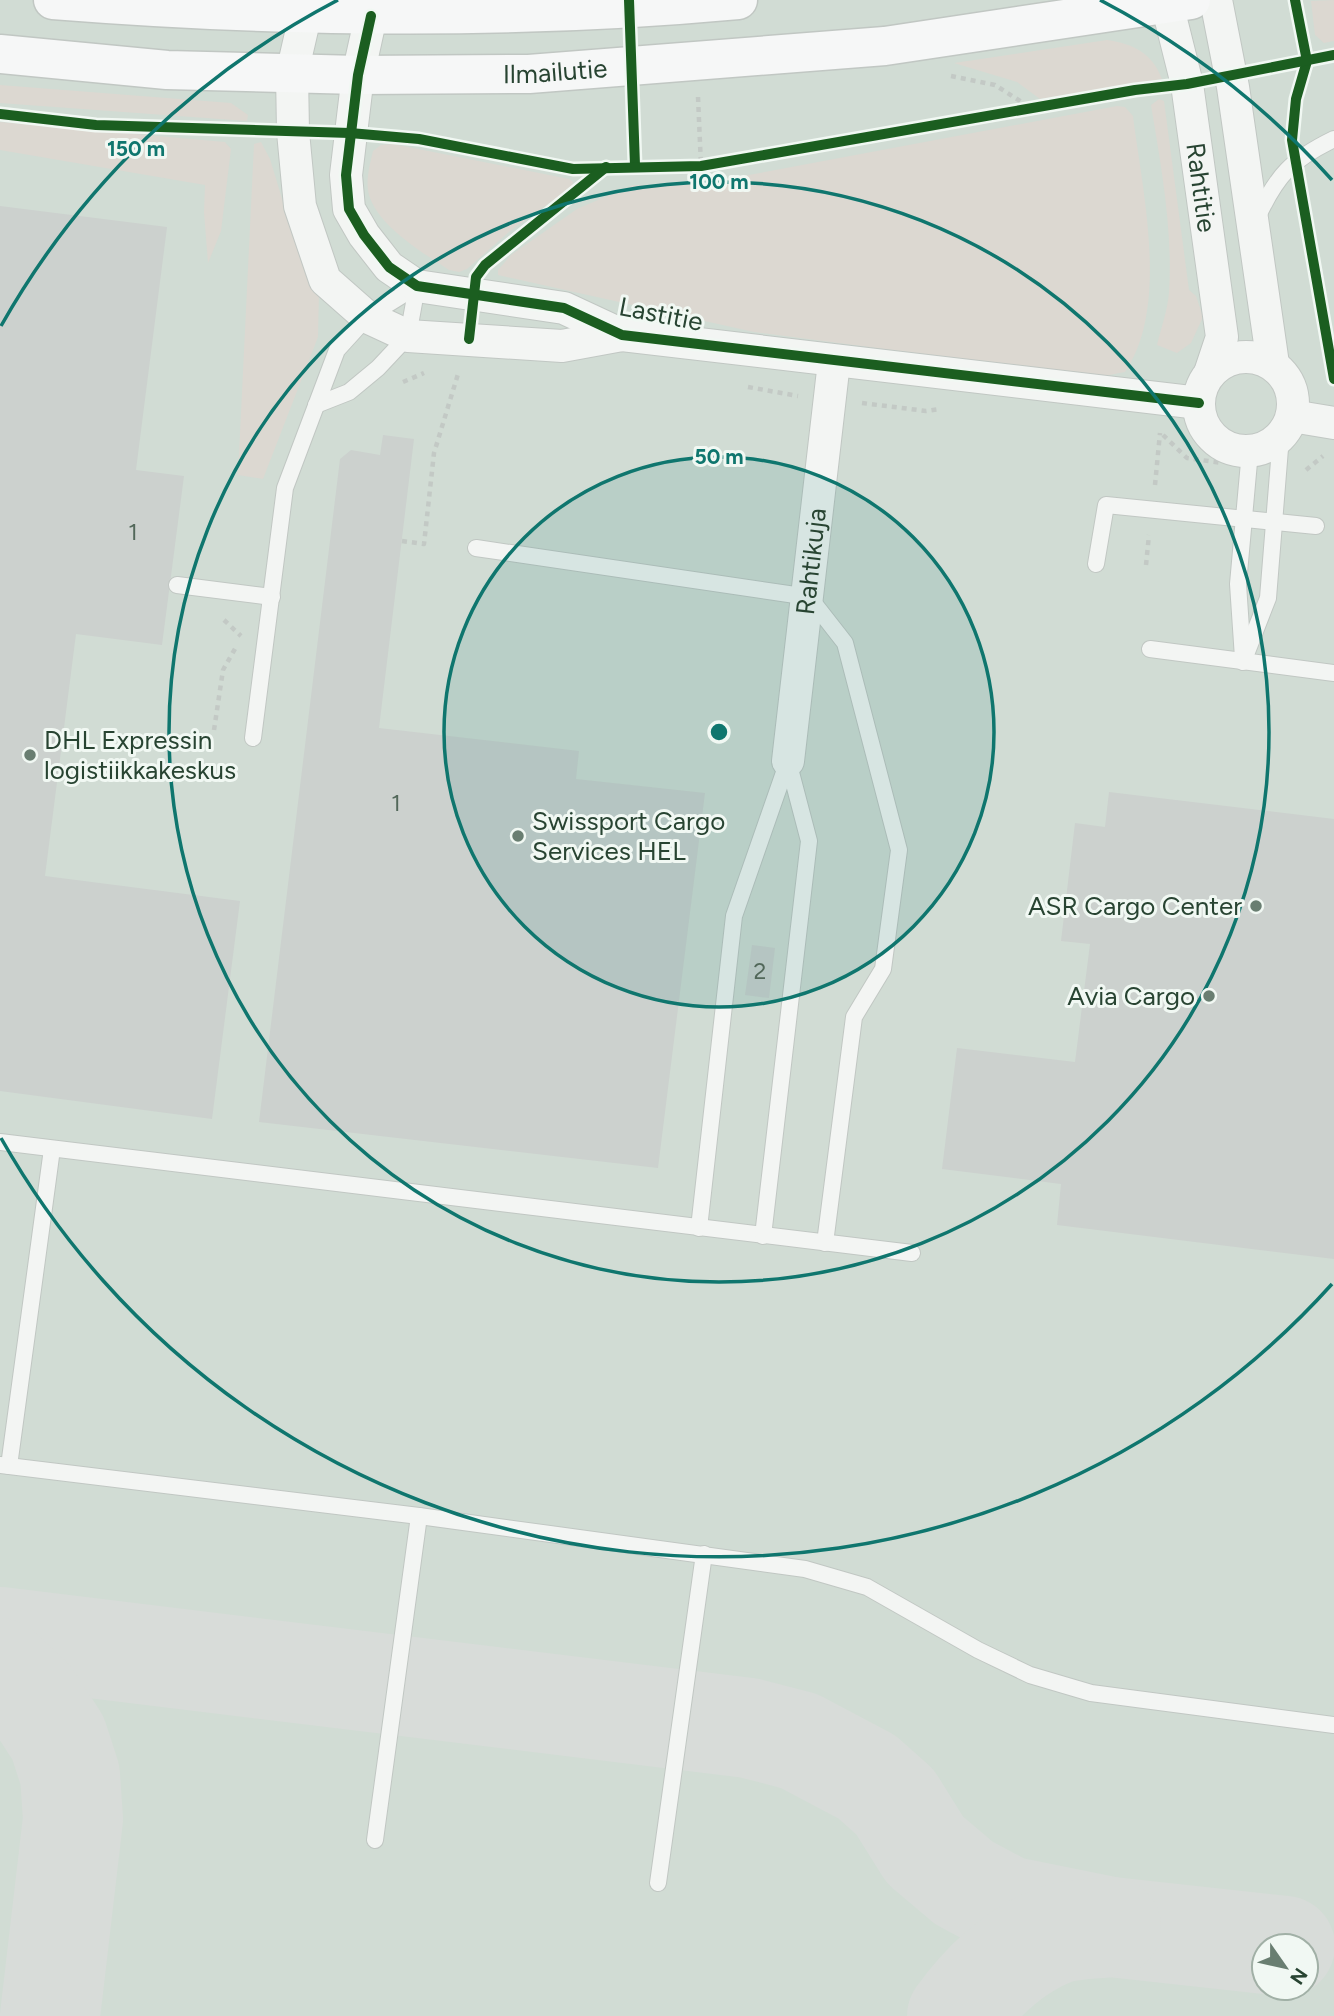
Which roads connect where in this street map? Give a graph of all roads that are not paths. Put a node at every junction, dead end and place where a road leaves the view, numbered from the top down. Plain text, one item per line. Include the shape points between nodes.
1 (53, 0) edge
2 (738, 0) edge
3 (1216, 0) edge
4 (1174, 2) edge
5 (307, 6) edge
6 (372, 8) edge
7 (0, 54) edge
8 (292, 73) junction
9 (358, 75) junction
10 (1334, 139) edge
11 (1251, 229) junction
12 (417, 286) junction
13 (367, 317) junction
14 (622, 335) junction
15 (408, 336) junction
16 (834, 362) junction
17 (1273, 364) junction
18 (1210, 373) junction
19 (1199, 403) junction
20 (316, 405) junction
21 (1334, 423) edge
22 (1286, 426) junction
23 (1249, 459) junction
24 (1243, 520) junction
25 (1275, 522) junction
26 (1316, 526) dead end
27 (476, 548) dead end
28 (1096, 564) dead end
29 (177, 585) dead end
30 (272, 597) junction
31 (808, 597) junction
32 (1150, 649) dead end
33 (1243, 662) junction
34 (1334, 673) edge
35 (253, 738) dead end
36 (788, 761) junction
37 (0, 1142) edge
38 (52, 1149) junction
39 (699, 1228) junction
40 (763, 1236) junction
41 (825, 1242) junction
42 (912, 1253) dead end
43 (4, 1465) edge
44 (419, 1516) junction
45 (704, 1553) junction
46 (1334, 1725) edge
47 (375, 1840) dead end
48 (657, 1883) dead end

1 - 5 main road via 178,10
2 - 6 main road via 528,13
3 - 11 street, Rahtitie via 1233,87
4 - 9 main road, Ilmailutie via 885,46 529,74
4 - 18 street, Rahtitie via 1222,337
5 - 6 main road
5 - 8 street, Lastitie
6 - 9 street, Lastitie
7 - 8 main road, Ilmailutie via 167,70
8 - 9 main road, Ilmailutie
8 - 13 street, Lastitie via 300,206 309,239 326,280
9 - 12 street, Lastitie via 346,175 349,209 388,267
10 - 11 lane via 1294,160 1272,184
11 - 17 street, Rahtitie
12 - 13 lane
12 - 14 street, Lastitie via 564,308
12 - 15 lane
13 - 15 street, Lastitie
13 - 20 lane via 337,350
14 - 15 street, Lastitie via 562,346
14 - 16 street, Lastitie
15 - 20 lane via 349,392
16 - 19 street, Lastitie
16 - 31 street, Rahtikuja
17 - 18 street via 1251,356 1238,357
17 - 22 street, Rahtitie via 1288,382 1294,404
18 - 19 street, Rahtitie
19 - 23 street via 1203,424 1217,441
20 - 30 lane via 285,488
21 - 22 street
22 - 23 street
22 - 25 lane
23 - 24 lane
24 - 25 lane
24 - 28 lane via 1106,505
24 - 33 lane via 1238,584
25 - 26 lane
25 - 33 lane via 1268,598
27 - 31 lane
29 - 30 lane
30 - 35 lane
31 - 36 street, Rahtikuja
31 - 41 lane via 845,643 899,850 884,969 854,1017
32 - 33 lane
33 - 34 lane
36 - 39 lane via 734,916
36 - 40 lane via 809,841
37 - 38 lane
38 - 39 lane
38 - 43 lane
39 - 40 lane
40 - 41 lane
41 - 42 lane
43 - 44 lane
44 - 45 lane
44 - 47 lane
45 - 46 lane via 805,1569 867,1587 1030,1675 1091,1693
45 - 48 lane

